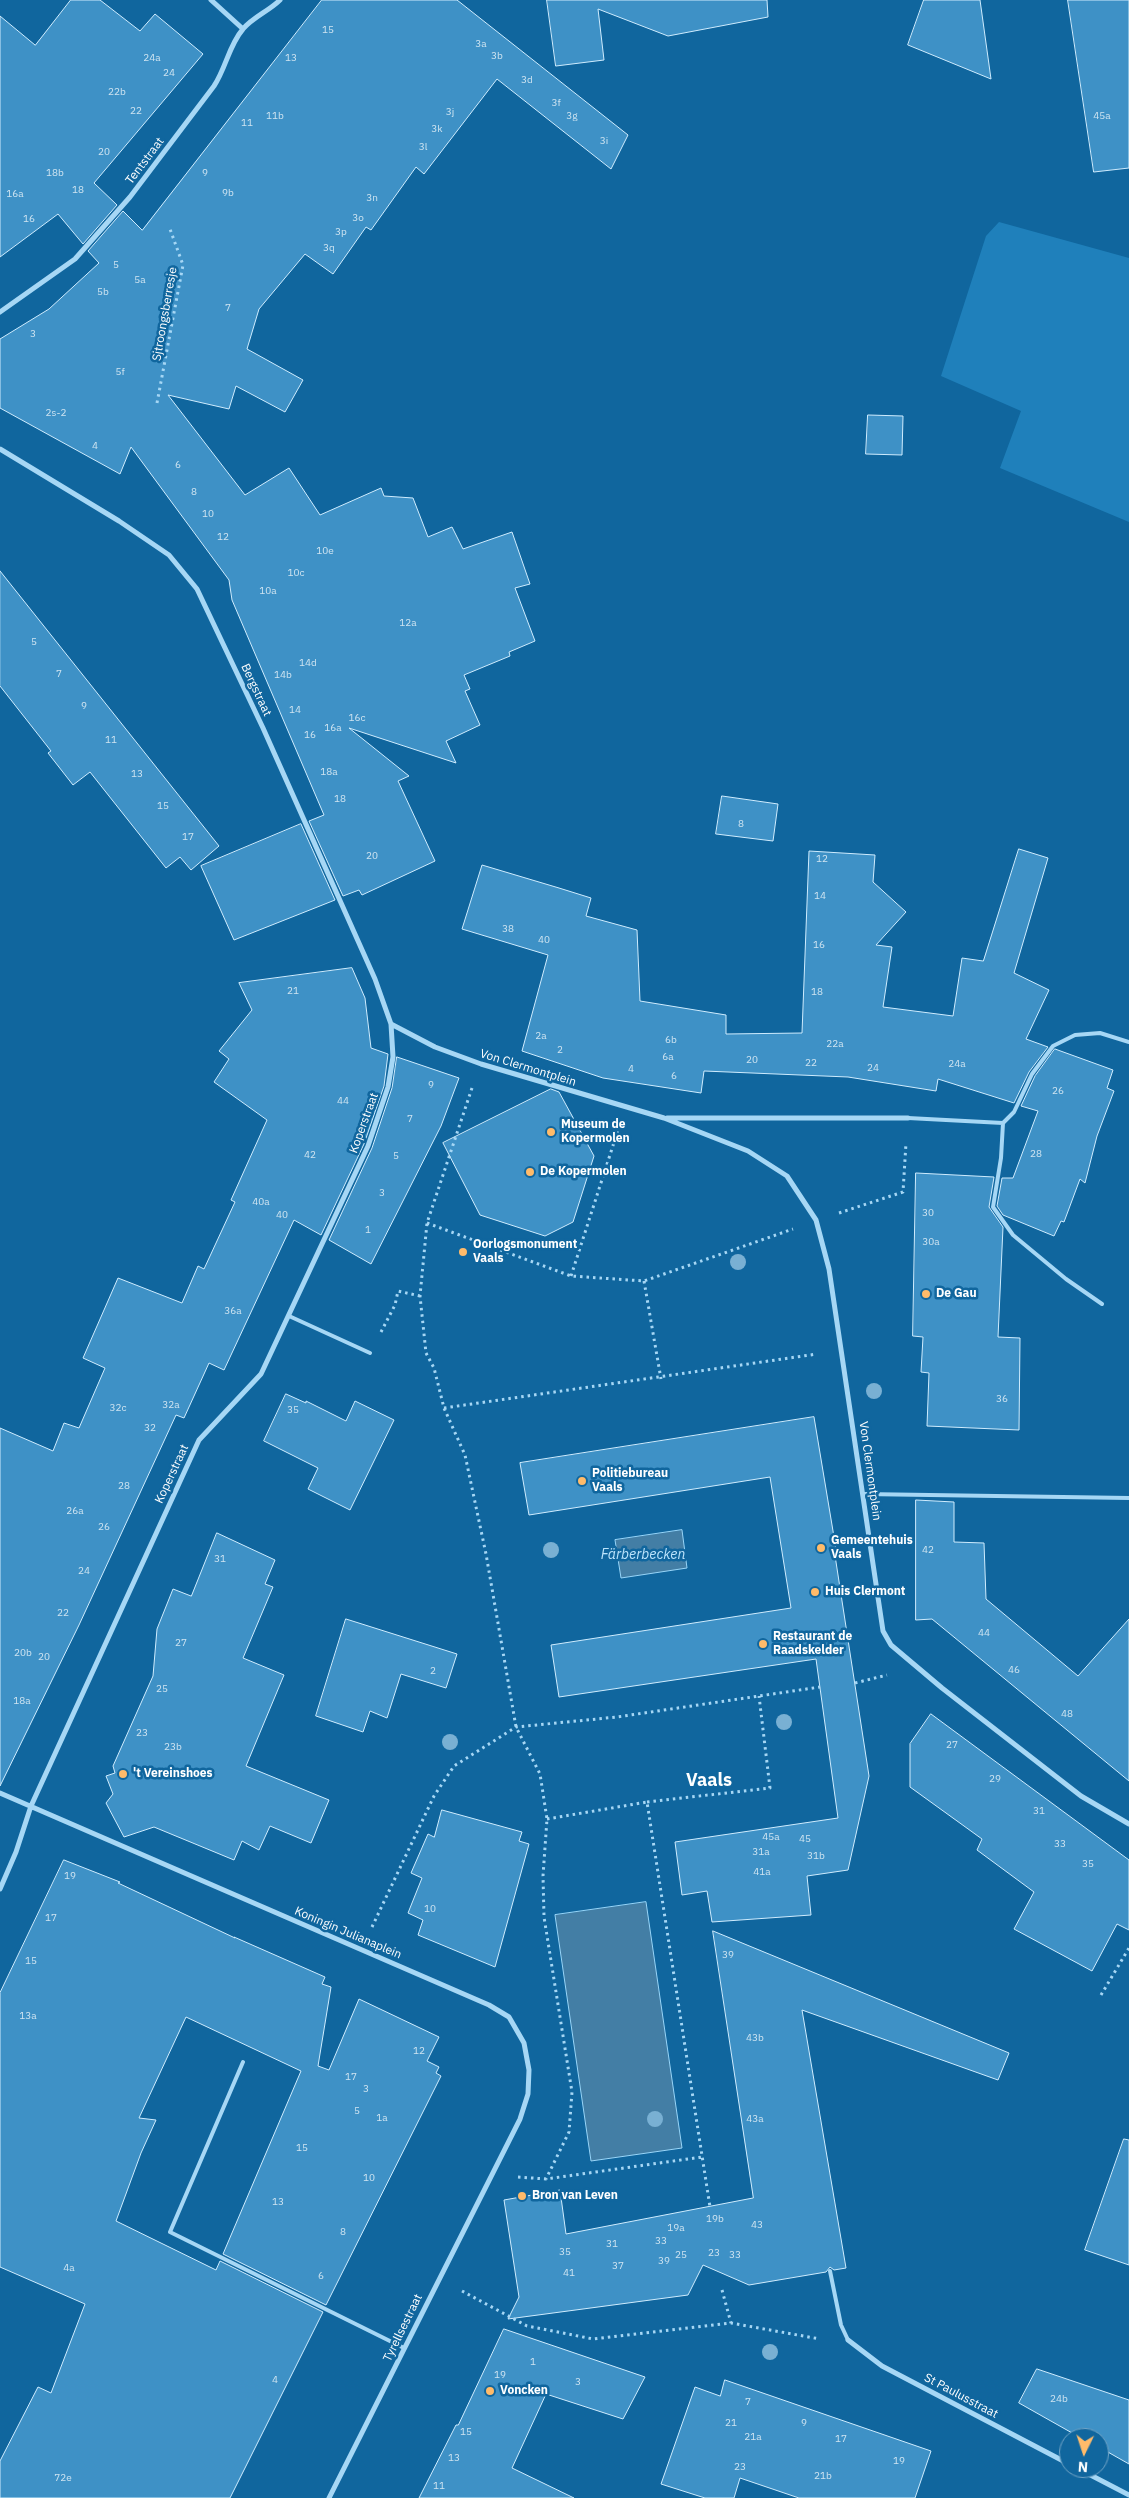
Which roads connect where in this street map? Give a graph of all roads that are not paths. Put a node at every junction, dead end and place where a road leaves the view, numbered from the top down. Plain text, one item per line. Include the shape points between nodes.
1 (211, 0) edge
2 (280, 0) edge
3 (243, 29) junction
4 (0, 312) edge
5 (0, 449) edge
6 (391, 1024) junction
7 (1129, 1042) edge
8 (664, 1118) junction
9 (908, 1118) joint
10 (1003, 1123) junction
11 (1102, 1304) dead end
12 (289, 1316) junction
13 (370, 1353) road end
14 (863, 1494) junction
15 (1129, 1498) edge
16 (0, 1793) edge
17 (31, 1806) junction
18 (1129, 1824) edge
19 (0, 1889) edge
20 (243, 2062) dead end
21 (495, 2166) joint
22 (830, 2271) dead end
23 (848, 2340) joint
24 (404, 2348) junction
25 (1059, 2459) edge
26 (1096, 2478) edge
27 (1129, 2496) edge
28 (329, 2498) edge

1 - 3 street
2 - 3 street, Tentstraat
3 - 4 street, Tentstraat via 235,39 224,71 214,86 130,197 74,259
5 - 6 street, Bergstraat via 112,516 169,555 197,589 376,979
6 - 8 street, Von Clermontplein via 435,1047 481,1064
6 - 12 street, Koperstraat via 393,1057 388,1087 368,1146
7 - 10 lane via 1092,1034 1075,1035 1053,1046 1032,1074 1014,1112
8 - 9 street, Von Clermontplein
8 - 14 street, Von Clermontplein via 748,1151 787,1176 816,1220 829,1269
9 - 10 lane
10 - 11 lane via 1002,1158 993,1208 1013,1234 1066,1279
12 - 13 lane
12 - 17 street, Koperstraat via 261,1374 199,1440
14 - 15 lane
14 - 18 street, Von Clermontplein via 882,1631 891,1645 1081,1796
16 - 17 street, Koningin Julianaplein
17 - 19 street, Koperstraat
17 - 21 street, Koningin Julianaplein via 489,2005 509,2017 524,2043 528,2094 520,2119
20 - 24 lane via 170,2232
21 - 24 street, Tyrellsestraat
22 - 23 lane via 841,2325
23 - 25 street, St Paulusstraat via 882,2366
24 - 28 street, Tyrellsestraat
26 - 27 street

